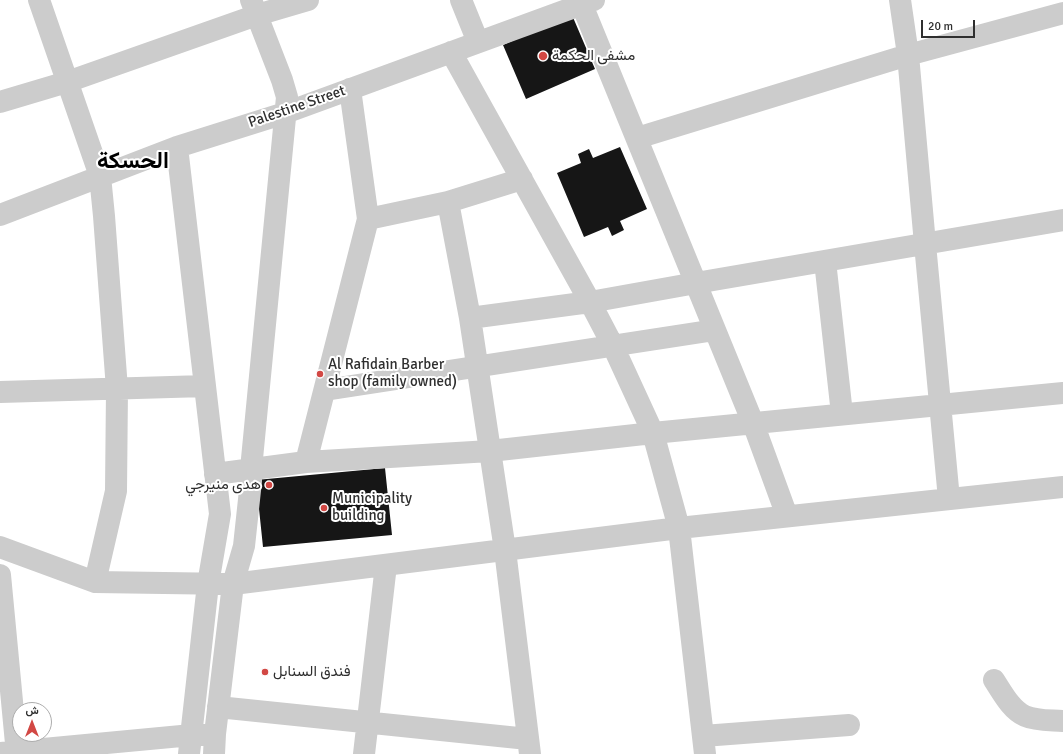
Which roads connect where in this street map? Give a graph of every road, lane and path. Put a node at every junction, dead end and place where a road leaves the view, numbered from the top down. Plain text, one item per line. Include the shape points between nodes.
1 (38, 0) edge
2 (308, 0) edge
3 (461, 0) edge
4 (900, 0) edge
5 (585, 2) edge
6 (254, 8) edge
7 (1063, 13) edge
8 (478, 42) junction
9 (451, 52) junction
10 (908, 55) junction
11 (67, 82) junction
12 (350, 89) junction
13 (0, 102) edge
14 (285, 113) junction
15 (637, 138) junction
16 (177, 147) junction
17 (100, 176) junction
18 (522, 179) junction
19 (448, 202) junction
20 (0, 215) edge
21 (368, 219) junction
22 (1063, 220) edge
23 (925, 244) junction
24 (824, 261) junction
25 (696, 283) junction
26 (590, 302) junction
27 (470, 318) junction
28 (715, 330) junction
29 (613, 346) junction
30 (477, 367) junction
31 (205, 386) junction
32 (116, 389) junction
33 (325, 390) junction
34 (0, 392) edge
35 (1063, 393) edge
36 (940, 405) junction
37 (842, 414) junction
38 (753, 423) junction
39 (653, 433) junction
40 (490, 451) junction
41 (306, 462) junction
42 (251, 469) junction
43 (215, 474) junction
44 (1063, 487) edge
45 (949, 500) junction
46 (787, 516) junction
47 (679, 528) junction
48 (0, 547) edge
49 (505, 550) junction
50 (386, 565) junction
51 (0, 575) edge
52 (95, 582) junction
53 (208, 584) junction
54 (233, 584) junction
55 (994, 680) dead end
56 (218, 707) junction
57 (1063, 721) edge
58 (367, 723) junction
59 (849, 725) dead end
60 (191, 744) edge
61 (214, 744) edge
62 (704, 745) edge
63 (529, 747) edge
64 (11, 753) edge
65 (364, 754) edge

1 - 11 street
2 - 6 street
3 - 8 street
4 - 10 street
5 - 8 street, Palestine Street
5 - 15 street
6 - 11 street
6 - 14 street via 282,80 287,97
7 - 10 street
8 - 9 street, Palestine Street
9 - 12 street, Palestine Street
9 - 18 street
10 - 15 street
10 - 23 street
11 - 13 street
11 - 17 street
12 - 14 street, Palestine Street
12 - 21 street
14 - 16 street, Palestine Street
14 - 42 street
15 - 25 street
16 - 17 street, Palestine Street
16 - 31 street
17 - 20 street, Palestine Street
17 - 32 street
18 - 19 street
18 - 26 street
19 - 21 street
19 - 27 street
21 - 33 street
22 - 23 street
23 - 24 street
23 - 36 street
24 - 25 street
24 - 37 street
25 - 26 street
25 - 28 street
26 - 27 street
26 - 29 street
27 - 30 street
28 - 29 street
28 - 38 street
29 - 30 street
29 - 39 street
30 - 33 street
30 - 40 street
31 - 32 street
31 - 43 street
32 - 34 street
32 - 52 street via 116,491
33 - 41 street
35 - 36 street
36 - 37 street
36 - 45 street
37 - 38 street
38 - 39 street
38 - 46 street
39 - 40 street
39 - 47 street
40 - 41 street
40 - 49 street
41 - 42 street
42 - 43 street
42 - 54 street via 244,546
43 - 53 street via 220,514
44 - 45 street
45 - 46 street
46 - 47 street
47 - 49 street
47 - 62 street
48 - 52 street
49 - 50 street
49 - 63 street
50 - 54 street
50 - 58 street
51 - 64 street
52 - 53 street
53 - 54 street
53 - 60 street
54 - 56 street
55 - 57 street via 1010,704 1020,713 1031,718
56 - 58 street
56 - 61 street
58 - 63 street
58 - 65 street
59 - 62 street
60 - 61 street
60 - 64 street

